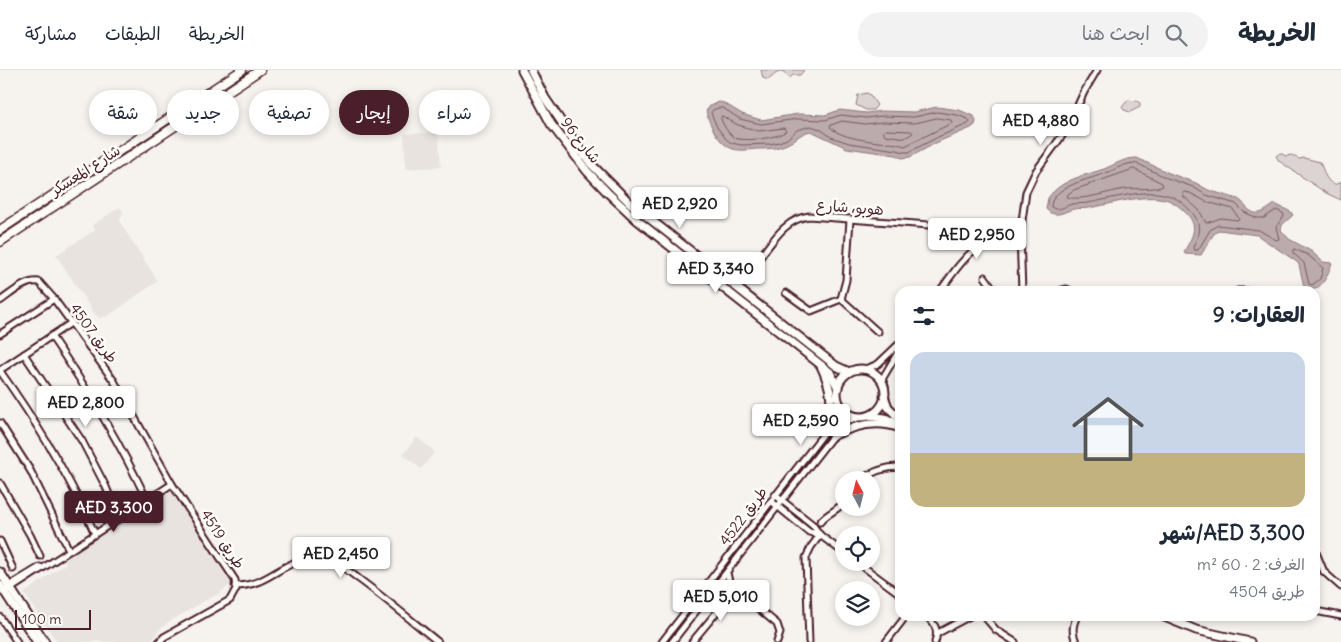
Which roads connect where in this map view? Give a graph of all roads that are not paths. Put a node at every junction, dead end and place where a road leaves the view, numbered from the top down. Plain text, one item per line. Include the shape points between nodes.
1 (242, 70) edge
2 (260, 70) edge
3 (522, 70) edge
4 (532, 70) edge
5 (1097, 70) edge
6 (850, 219) junction
7 (0, 230) edge
8 (1020, 235) junction
9 (986, 241) junction
10 (0, 242) edge
11 (757, 261) dead end
12 (985, 277) dead end
13 (944, 286) edge
14 (991, 286) edge
15 (1022, 286) edge
16 (786, 293) dead end
17 (54, 298) junction
18 (841, 299) junction
19 (0, 301) edge
20 (71, 323) junction
21 (878, 332) dead end
22 (0, 334) edge
23 (51, 336) junction
24 (895, 348) edge
25 (24, 354) junction
26 (895, 357) edge
27 (819, 363) junction
28 (0, 370) edge
29 (864, 370) junction
30 (849, 372) junction
31 (881, 381) junction
32 (838, 388) junction
33 (884, 396) junction
34 (840, 403) junction
35 (895, 414) edge
36 (869, 416) junction
37 (858, 418) junction
38 (0, 423) edge
39 (895, 424) edge
40 (895, 426) edge
41 (828, 428) junction
42 (833, 436) junction
43 (895, 468) edge
44 (877, 471) edge
45 (0, 483) edge
46 (172, 484) junction
47 (775, 495) junction
48 (147, 500) junction
49 (771, 501) junction
50 (783, 501) junction
51 (778, 506) junction
52 (835, 511) edge
53 (119, 518) junction
54 (820, 522) dead end
55 (812, 524) junction
56 (807, 530) junction
57 (95, 534) junction
58 (820, 535) junction
59 (0, 541) edge
60 (835, 546) edge
61 (69, 550) junction
62 (40, 556) dead end
63 (1320, 562) edge
64 (13, 569) dead end
65 (869, 571) edge
66 (0, 572) edge
67 (727, 573) junction
68 (718, 585) junction
69 (730, 585) junction
70 (235, 586) junction
71 (1341, 587) edge
72 (5, 588) edge
73 (735, 590) junction
74 (895, 590) edge
75 (1320, 612) edge
76 (1341, 616) edge
77 (1, 621) edge
78 (902, 621) edge
79 (931, 621) edge
80 (961, 621) edge
81 (988, 621) edge
82 (1075, 621) edge
83 (1174, 621) edge
84 (938, 633) junction
85 (1073, 636) junction
86 (14, 641) edge
87 (37, 642) edge
88 (45, 642) edge
89 (159, 642) edge
90 (438, 642) edge
91 (662, 642) edge
92 (672, 642) edge
93 (692, 642) edge
94 (777, 642) edge
95 (809, 642) edge
96 (886, 642) edge
97 (935, 642) edge
98 (1015, 642) edge
99 (1071, 642) edge
100 (1076, 642) edge
101 (1250, 642) edge

1 - 7 main road, شارع المعسكر
2 - 10 main road, شارع المعسكر
3 - 27 street, شارع 96 via 551,124 606,192
4 - 30 street, شارع 96 via 545,98 574,142 631,204 831,362
5 - 8 street via 1067,129 1032,178 1024,200
6 - 9 street, هوبو، شارع via 969,228
6 - 11 street, هوبو، شارع via 797,218 785,227
6 - 18 street via 846,280
8 - 9 street
8 - 15 street
9 - 13 street via 968,256
12 - 14 street
16 - 18 street via 811,311
17 - 19 street, طريق 4507 via 39,282 34,282 27,283
17 - 20 street, طريق 4507
17 - 22 street
18 - 21 street
20 - 23 street
20 - 46 street, طريق 4507 via 114,381
23 - 25 street
23 - 48 street via 106,424
24 - 29 street via 878,364
25 - 28 street
25 - 53 street via 82,441
26 - 31 street
27 - 32 street, شارع 96 via 830,372
27 - 41 street via 831,393
28 - 57 street via 56,456
29 - 30 street
29 - 31 street
30 - 32 street
31 - 33 street
32 - 34 street
33 - 35 street
33 - 36 street via 878,410
34 - 37 street via 850,415
34 - 41 street, طريق 4522
36 - 37 street
36 - 39 street via 885,418
37 - 42 street, طريق 4522 via 847,422
38 - 61 street via 30,470
40 - 42 street via 867,424 848,428
41 - 47 street, طريق 4522
42 - 50 street, طريق 4522
43 - 44 street
45 - 62 street
46 - 48 street
46 - 70 street, طريق 4519 via 235,580
47 - 49 street, طريق 4522
47 - 50 street
48 - 53 street
49 - 51 street
49 - 91 street, طريق 4522
50 - 51 street, طريق 4522
50 - 55 street
51 - 56 street
51 - 67 street, طريق 4522
52 - 54 street
53 - 57 street
55 - 56 street
55 - 58 street
56 - 58 street
57 - 61 street
58 - 60 street
58 - 95 street via 806,558
59 - 64 street
61 - 72 street via 39,572
63 - 71 street via 1324,572
65 - 74 street
66 - 72 street
67 - 68 street, طريق 4522
67 - 69 street
68 - 69 street
68 - 92 street, طريق 4522
69 - 73 street
70 - 89 street, طريق 4519 via 230,600
70 - 90 street via 254,584 297,562 322,558 357,578
72 - 87 street
72 - 88 street
73 - 93 street
73 - 94 street via 777,624 780,633
75 - 76 street
77 - 86 street
78 - 96 street
79 - 84 street
80 - 84 street
81 - 98 street
82 - 85 street
83 - 101 street via 1196,630
84 - 97 street
85 - 99 street
85 - 100 street

